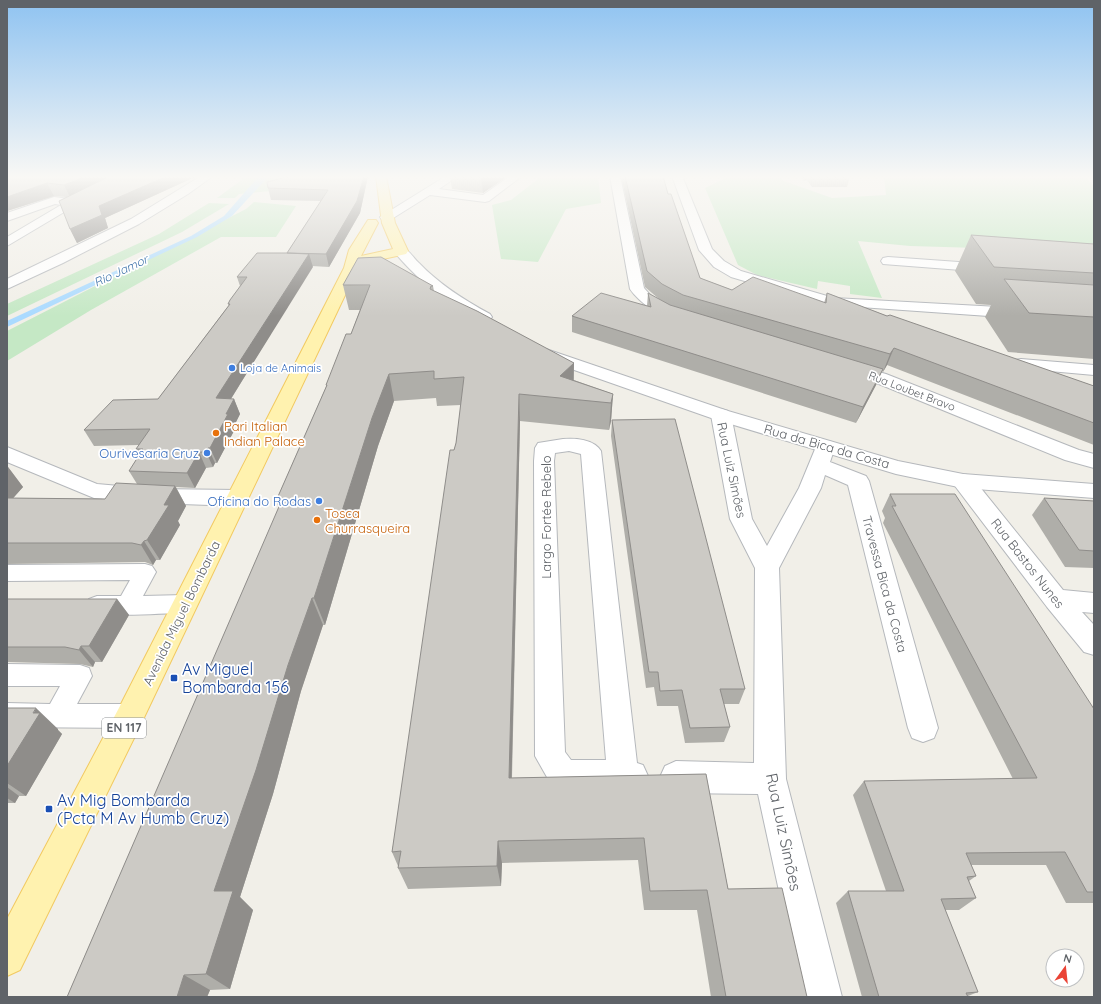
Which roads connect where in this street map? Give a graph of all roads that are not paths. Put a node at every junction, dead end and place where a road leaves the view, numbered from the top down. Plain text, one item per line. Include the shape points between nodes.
1 (39, 223) edge
2 (129, 223) edge
3 (372, 223) joint
4 (388, 223) edge
5 (624, 223) edge
6 (695, 223) edge
7 (7, 242) edge
8 (379, 247) junction
9 (401, 251) junction
10 (888, 261) dead end
11 (351, 268) junction
12 (999, 269) edge
13 (7, 285) edge
14 (835, 301) junction
15 (962, 309) junction
16 (1032, 314) edge
17 (877, 317) edge
18 (691, 321) edge
19 (921, 322) dead end
20 (534, 347) edge
21 (837, 365) edge
22 (1094, 370) edge
23 (1080, 384) edge
24 (721, 415) junction
25 (7, 454) edge
26 (822, 456) junction
27 (1094, 461) edge
28 (963, 481) junction
29 (1094, 492) edge
30 (238, 498) junction
31 (741, 519) junction
32 (784, 534) junction
33 (767, 568) junction
34 (7, 573) edge
35 (1056, 600) junction
36 (1094, 603) edge
37 (185, 604) junction
38 (79, 605) edge
39 (127, 605) junction
40 (1094, 644) edge
41 (7, 675) edge
42 (7, 715) edge
43 (57, 715) junction
44 (130, 716) junction
45 (922, 728) dead end
46 (623, 776) junction
47 (770, 779) junction
48 (7, 957) edge
49 (822, 997) edge

1 - 7 street
2 - 13 street
3 - 8 main road, Avenida Miguel Bombarda / EN 117
3 - 11 main road, Avenida Miguel Bombarda / EN 117 via 356,250
4 - 9 main road, Avenida Miguel Bombarda / EN 117
5 - 18 street via 637,289 660,309
6 - 14 street via 706,250 719,264 736,274
8 - 9 main road
8 - 9 street via 398,272 415,286 445,305 495,329 441,291 422,275
8 - 11 main road
10 - 12 street
11 - 30 main road, Avenida Miguel Bombarda / EN 117
14 - 15 street
14 - 17 street
15 - 16 street
15 - 19 street via 936,311 922,317
20 - 24 street, Rua da Bica da Costa
21 - 27 street, Rua Loubet Bravo via 880,378 1072,455
22 - 23 street via 1014,362
24 - 26 street, Rua da Bica da Costa
24 - 31 street, Rua Luiz Simões
25 - 30 street via 94,491 154,496
26 - 28 street, Rua da Bica da Costa via 896,466
26 - 32 street, Rua Luiz Simões via 810,488
26 - 45 street, Travessa Bica da Costa via 858,481
28 - 29 street, Rua da Bica da Costa
28 - 35 street, Rua Bastos Nunes
30 - 37 main road, Avenida Miguel Bombarda / EN 117
31 - 32 street via 768,535
31 - 33 street, Rua Luiz Simões
32 - 33 street, Rua Luiz Simões
33 - 47 street, Rua Luiz Simões
34 - 39 street via 145,572
35 - 36 street
35 - 40 street, Rua Bastos Nunes
37 - 39 street
37 - 44 main road, Avenida Miguel Bombarda / EN 117
38 - 39 street
41 - 43 street via 80,676
42 - 43 street
43 - 44 street
44 - 48 main road, Avenida Miguel Bombarda / EN 117
46 - 46 street, Largo Fortée Rebelo via 591,451 584,446 545,448 550,756 562,775
46 - 47 street, Largo Fortée Rebelo
47 - 49 street, Rua Luiz Simões

